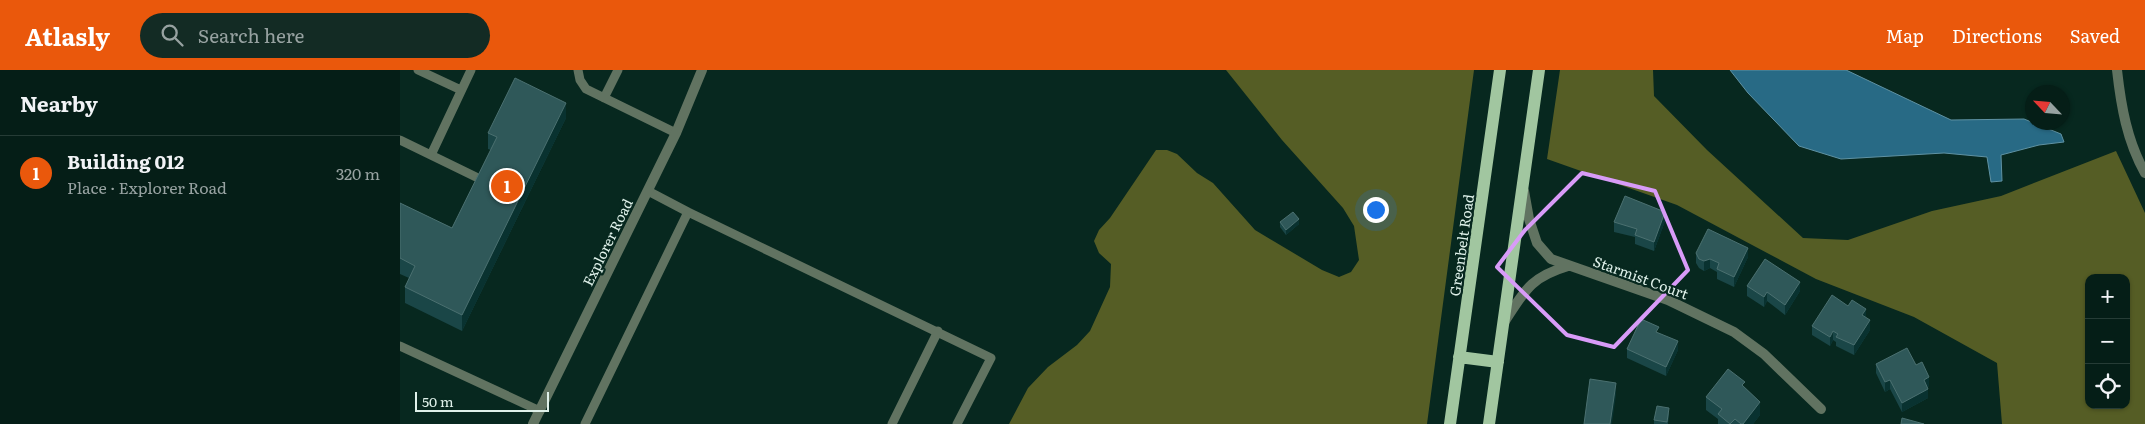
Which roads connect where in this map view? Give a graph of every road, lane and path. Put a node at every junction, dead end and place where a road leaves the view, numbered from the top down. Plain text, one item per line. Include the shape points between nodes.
1 (418, 70) edge
2 (471, 70) edge
3 (578, 70) edge
4 (618, 70) edge
5 (702, 70) edge
6 (1500, 70) edge
7 (1540, 70) edge
8 (2118, 70) edge
9 (461, 90) junction
10 (604, 98) junction
11 (676, 133) junction
12 (400, 140) edge
13 (431, 155) junction
14 (2145, 173) edge
15 (476, 177) edge
16 (1523, 186) junction
17 (648, 191) junction
18 (688, 212) junction
19 (1568, 266) junction
20 (1504, 322) junction
21 (938, 332) junction
22 (400, 346) edge
23 (1460, 357) junction
24 (1498, 362) junction
25 (1821, 409) dead end
26 (540, 411) junction
27 (533, 424) edge
28 (585, 424) edge
29 (892, 424) edge
30 (957, 424) edge
31 (1450, 424) edge
32 (1489, 424) edge

1 - 9 lane
2 - 9 lane
3 - 10 lane via 586,89
4 - 10 lane
5 - 11 street, Explorer Road
6 - 23 main road, Greenbelt Road
7 - 16 main road
8 - 14 street via 2124,117
9 - 13 lane
10 - 11 lane
11 - 17 street, Explorer Road
12 - 13 lane
13 - 15 lane
16 - 19 street, Starmist Court via 1537,243 1551,259
16 - 20 main road
17 - 18 lane
17 - 26 street, Explorer Road
18 - 21 lane
18 - 28 lane
19 - 20 street via 1548,272 1527,287
19 - 25 street, Starmist Court via 1668,300 1734,332 1764,354
20 - 24 main road
21 - 29 lane
21 - 30 lane via 991,358
22 - 26 lane
23 - 24 main road
23 - 31 main road, Greenbelt Road
24 - 32 main road
26 - 27 street, Explorer Road

